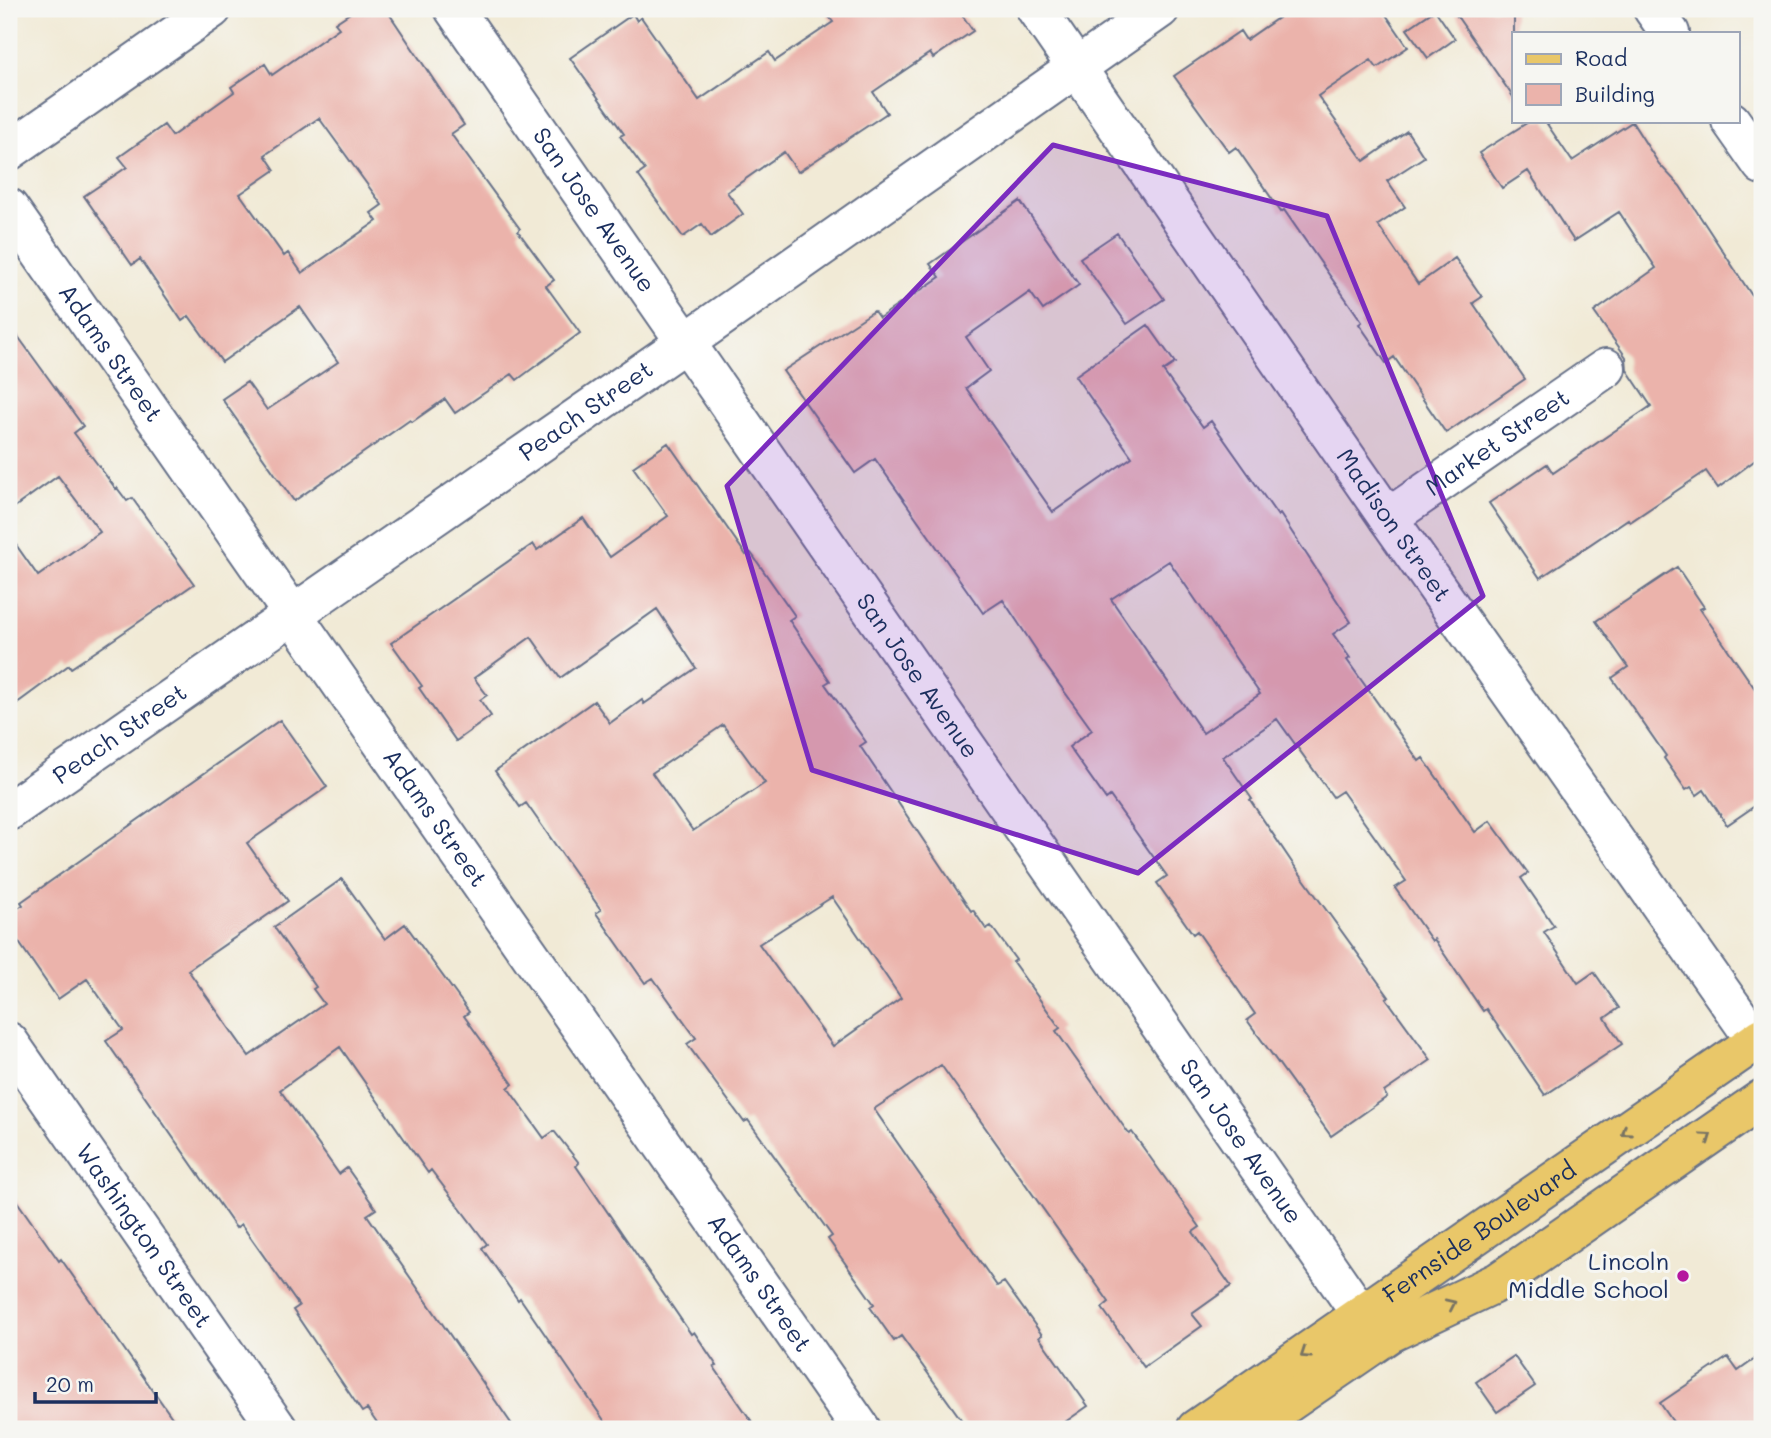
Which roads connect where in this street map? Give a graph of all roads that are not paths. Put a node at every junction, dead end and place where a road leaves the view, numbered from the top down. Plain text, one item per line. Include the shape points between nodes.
1 (212, 9) edge
2 (454, 9) edge
3 (1035, 9) edge
4 (1160, 9) edge
5 (1653, 9) edge
6 (1669, 32) edge
7 (1076, 69) junction
8 (1732, 122) edge
9 (9, 151) edge
10 (1762, 165) edge
11 (9, 208) edge
12 (686, 342) junction
13 (1606, 368) dead end
14 (1388, 518) junction
15 (294, 614) junction
16 (9, 811) edge
17 (1759, 1039) edge
18 (9, 1042) edge
19 (1690, 1087) junction
20 (1762, 1098) edge
21 (1570, 1232) junction
22 (1376, 1324) junction
23 (278, 1429) edge
24 (861, 1429) edge
25 (1196, 1429) edge
26 (1250, 1429) edge

1 - 9 street
2 - 12 street, San Jose Avenue
3 - 7 street, Madison Street
4 - 7 street, Peach Street
5 - 6 street
7 - 12 street, Peach Street
7 - 14 street, Madison Street
8 - 10 street
11 - 15 street, Adams Street
12 - 15 street, Peach Street
12 - 22 street, San Jose Avenue
13 - 14 street, Market Street
14 - 17 street, Madison Street
15 - 16 street, Peach Street
15 - 24 street, Adams Street
17 - 19 main road, Fernside Boulevard
18 - 23 street, Washington Street
19 - 21 main road via 1671,1127 1587,1192
19 -> 22 main road, Fernside Boulevard
21 -> 20 main road, Fernside Boulevard
22 -> 21 main road, Fernside Boulevard via 1498,1282
22 -> 25 main road, Fernside Boulevard
22 - 26 main road, Fernside Boulevard

